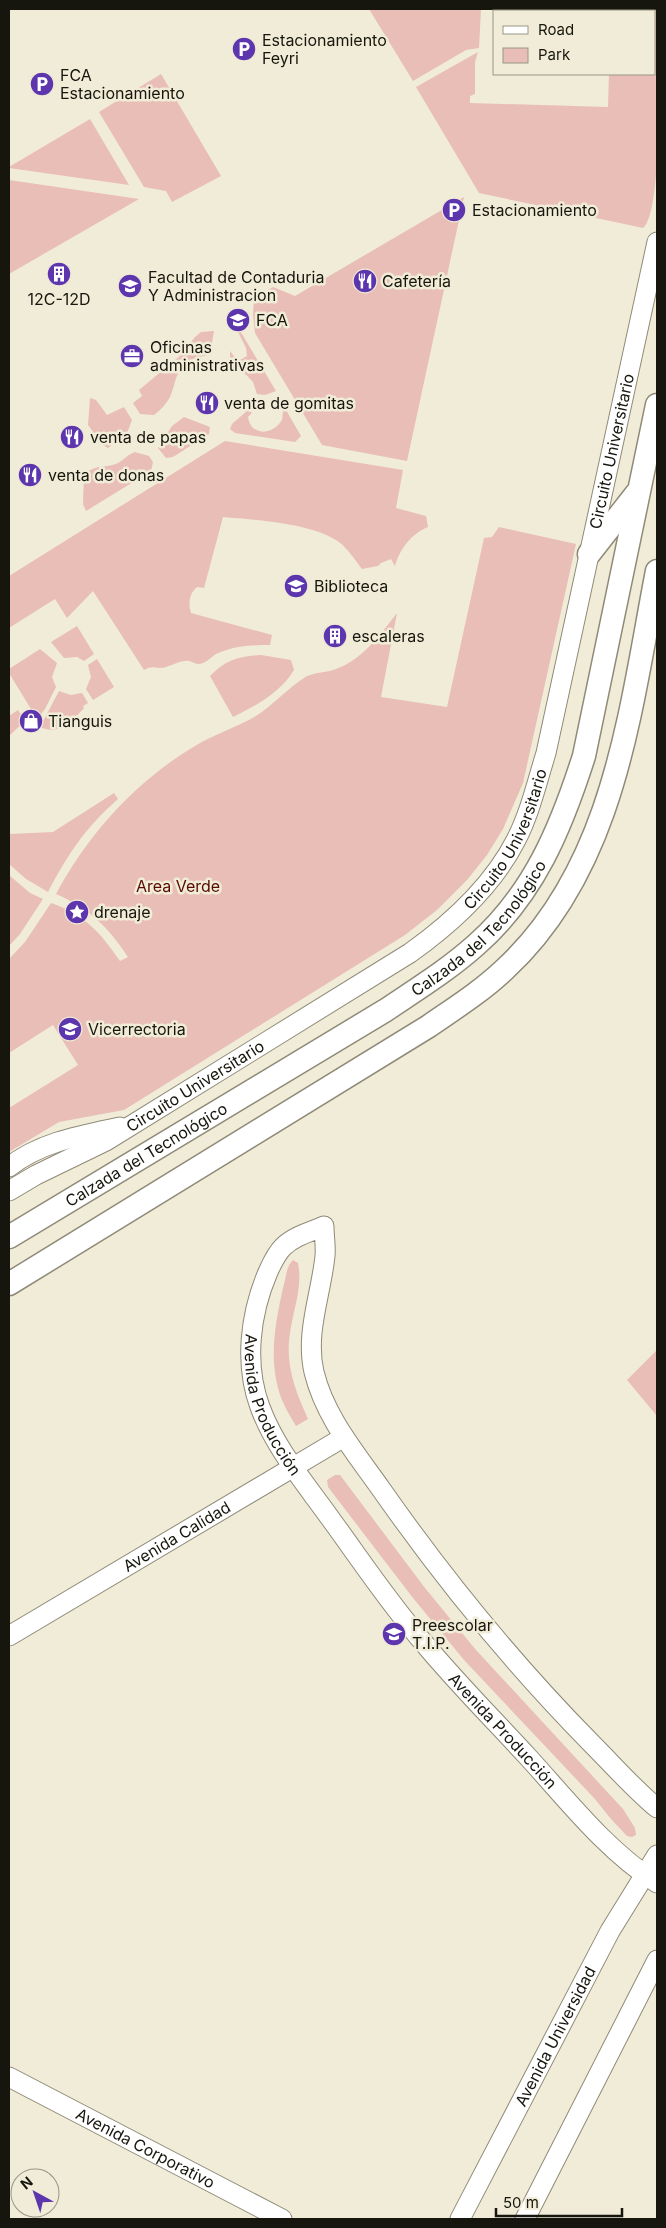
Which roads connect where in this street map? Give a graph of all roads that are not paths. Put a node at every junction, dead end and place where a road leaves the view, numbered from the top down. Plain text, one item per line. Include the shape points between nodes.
1 (657, 242) edge
2 (657, 405) edge
3 (640, 490) junction
4 (589, 554) junction
5 (657, 570) edge
6 (134, 1124) junction
7 (9, 1167) edge
8 (9, 1191) edge
9 (9, 1238) edge
10 (9, 1284) edge
11 (344, 1437) junction
12 (293, 1467) junction
13 (9, 1636) edge
14 (657, 1808) edge
15 (657, 1855) edge
16 (651, 1879) edge
17 (657, 1960) edge
18 (9, 2077) edge
19 (282, 2219) edge
20 (460, 2219) edge
21 (525, 2219) edge

1 - 4 street, Circuito Universitario
2 - 3 main road, Calzada del Tecnológico
3 - 4 main road
3 - 9 main road, Calzada del Tecnológico via 586,747 568,807 551,846 507,913 477,945 394,1005
4 - 6 street, Circuito Universitario via 546,753 528,813 516,841 481,892 437,934 410,953
5 - 10 main road via 619,764 607,802 578,871 531,942 470,998 429,1026
6 - 7 street via 66,1139
6 - 8 street, Circuito Universitario
11 - 12 street, Avenida Calidad
11 - 12 street, Avenida Producción via 320,1391 312,1352 314,1313 326,1254 324,1226 294,1238 282,1247 264,1282 252,1329 253,1380 260,1407
11 - 14 street, Avenida Producción via 412,1533 518,1664 578,1731
12 - 13 street, Avenida Calidad
12 - 16 street, Avenida Producción via 423,1642 593,1828
15 - 16 street, Avenida Universidad
16 - 20 street, Avenida Universidad via 610,1932
17 - 21 street
18 - 19 street, Avenida Corporativo

